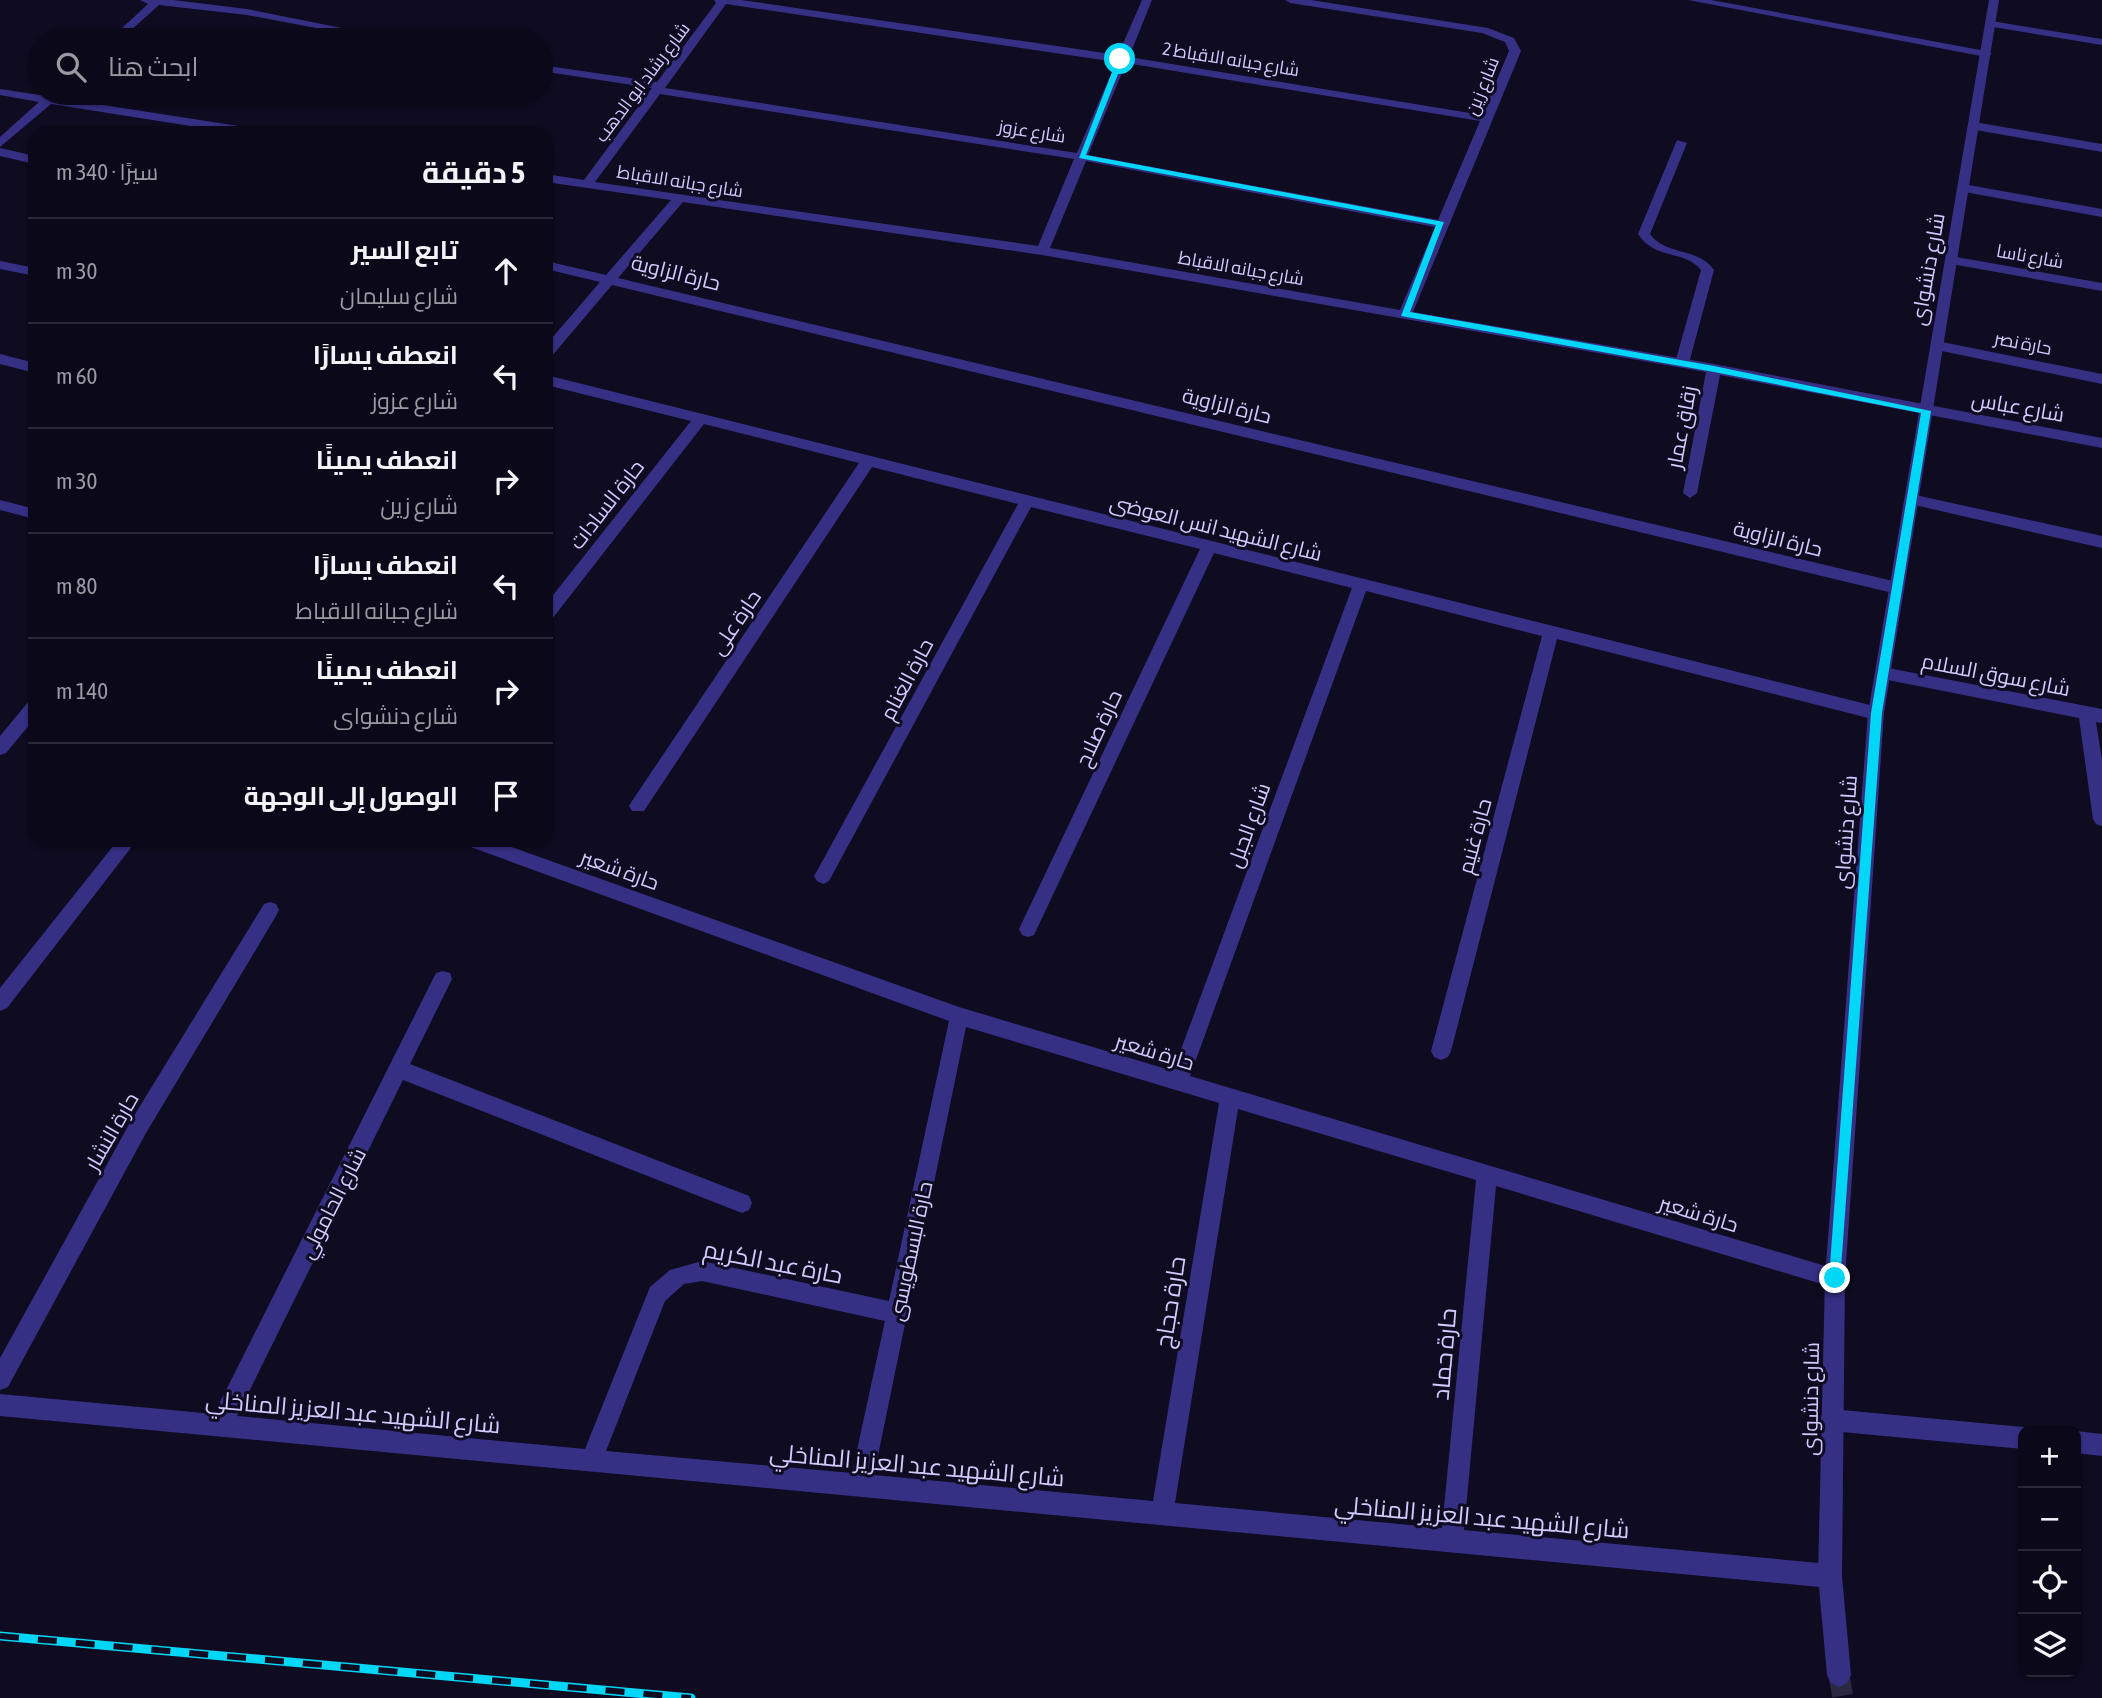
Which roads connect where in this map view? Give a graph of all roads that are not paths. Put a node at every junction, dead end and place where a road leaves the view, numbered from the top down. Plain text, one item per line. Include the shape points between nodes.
1 (722, 0) edge
2 (1147, 0) edge
3 (1290, 0) edge
4 (1693, 0) edge
5 (1994, 0) edge
6 (153, 1) edge
7 (1991, 24) junction
8 (126, 28) edge
9 (332, 28) edge
10 (2102, 42) edge
11 (1986, 54) junction
12 (1120, 59) junction
13 (553, 70) edge
14 (658, 88) junction
15 (0, 92) edge
16 (28, 95) edge
17 (43, 105) edge
18 (98, 105) edge
19 (1487, 119) junction
20 (217, 126) edge
21 (1974, 126) junction
22 (0, 143) edge
23 (1681, 143) dead end
24 (2102, 148) edge
25 (0, 152) edge
26 (1082, 156) junction
27 (28, 158) edge
28 (553, 179) edge
29 (587, 184) junction
30 (1963, 188) junction
31 (680, 199) junction
32 (2102, 213) edge
33 (1441, 224) junction
34 (1042, 251) junction
35 (1951, 260) junction
36 (0, 265) edge
37 (553, 266) edge
38 (28, 271) edge
39 (610, 278) junction
40 (2102, 287) edge
41 (1405, 314) junction
42 (553, 346) edge
43 (1937, 346) junction
44 (0, 359) edge
45 (1682, 363) junction
46 (28, 366) edge
47 (1714, 369) junction
48 (2102, 379) edge
49 (553, 382) edge
50 (1926, 411) junction
51 (700, 419) junction
52 (2102, 443) edge
53 (868, 461) junction
54 (1690, 493) dead end
55 (1912, 499) junction
56 (1027, 501) junction
57 (0, 505) edge
58 (28, 512) edge
59 (2102, 542) edge
60 (1209, 547) junction
61 (1361, 584) junction
62 (1897, 588) junction
63 (553, 606) edge
64 (1551, 632) junction
65 (1883, 673) junction
66 (1876, 713) junction
67 (28, 714) edge
68 (2094, 714) edge
69 (0, 748) edge
70 (638, 806) dead end
71 (2102, 819) edge
72 (122, 847) edge
73 (490, 847) edge
74 (823, 876) dead end
75 (270, 910) dead end
76 (1028, 929) dead end
77 (443, 979) dead end
78 (0, 1002) edge
79 (959, 1016) junction
80 (1441, 1051) dead end
81 (399, 1069) junction
82 (1178, 1082) junction
83 (1230, 1098) junction
84 (1487, 1174) junction
85 (742, 1203) dead end
86 (1835, 1278) junction
87 (897, 1313) junction
88 (0, 1379) edge
89 (0, 1405) edge
90 (1831, 1420) junction
91 (220, 1426) junction
92 (2018, 1438) edge
93 (2081, 1443) edge
94 (2102, 1445) edge
95 (591, 1461) junction
96 (861, 1486) junction
97 (1162, 1514) junction
98 (1452, 1539) junction
99 (1830, 1576) junction
100 (1839, 1675) tunnel mouth

1 - 12 street, شارع جبانه الاقباط 2
1 - 14 street, شارع رشاد ابو الدهب
2 - 12 street
3 - 19 street, شارع زين via 1500,34 1510,40 1515,51
4 - 11 street
5 - 7 street, شارع دنشواى
6 - 8 street
6 - 9 street
7 - 10 street
7 - 11 street, شارع دنشواى
11 - 21 street, شارع دنشواى
12 - 19 street, شارع جبانه الاقباط 2
12 - 26 street
13 - 14 street, شارع عزوز
14 - 26 street, شارع عزوز
14 - 29 street, شارع رشاد ابو الدهب
15 - 16 street
17 - 22 street
18 - 20 street
19 - 33 street, شارع زين
21 - 24 street
21 - 30 street, شارع دنشواى
23 - 45 street via 1644,234 1653,244 1700,260 1708,270
25 - 27 street
26 - 33 street, شارع عزوز
26 - 34 street
28 - 29 street, شارع جبانه الاقباط
29 - 31 street, شارع جبانه الاقباط
30 - 32 street
30 - 35 street, شارع دنشواى
31 - 34 street, شارع جبانه الاقباط
31 - 39 street
33 - 41 street, شارع زين
34 - 41 street, شارع جبانه الاقباط
35 - 40 street, شارع ناسا
35 - 43 street, شارع دنشواى
36 - 38 street
37 - 39 street, حارة الزاوية
39 - 42 street
39 - 62 street, حارة الزاوية
41 - 45 street, شارع جبانه الاقباط
43 - 48 street, حارة نصر
43 - 50 street, شارع دنشواى
44 - 46 street
45 - 47 street, شارع جبانه الاقباط
47 - 50 street, شارع جبانه الاقباط
47 - 54 street, زقاق عمار
49 - 51 street, شارع الشهيد انس العوضى
50 - 52 street, شارع عباس
50 - 55 street, شارع دنشواى
51 - 53 street, شارع الشهيد انس العوضى
51 - 63 street, حارة السادات
53 - 56 street, شارع الشهيد انس العوضى
53 - 70 street, حارة على
55 - 59 street
55 - 62 street, شارع دنشواى
56 - 60 street, شارع الشهيد انس العوضى
56 - 74 street, حارة الغنام
57 - 58 street
60 - 61 street, شارع الشهيد انس العوضى
60 - 76 street, حارة صلاح
61 - 64 street, شارع الشهيد انس العوضى
61 - 82 street, شارع الجبل
62 - 65 street, شارع دنشواى
64 - 66 street, شارع الشهيد انس العوضى
64 - 80 street, حارة غنيم
65 - 66 street, شارع دنشواى
65 - 68 street, شارع سوق السلام
66 - 86 street, شارع دنشواى
67 - 69 street
68 - 71 street
72 - 78 street
73 - 79 street, حارة شعير
75 - 88 street, حارة النشار via 139,1126
77 - 81 street, شارع الحامولي
79 - 82 street, حارة شعير
79 - 87 street, حارة البسطويسى
81 - 85 street
81 - 91 street, شارع الحامولي
82 - 83 street, حارة شعير
83 - 84 street, حارة شعير
83 - 97 street, حارة حجاج
84 - 86 street, حارة شعير
84 - 98 street, حارة حماد
86 - 90 street, شارع دنشواى
87 - 95 street, حارة عبد الكريم via 702,1271 681,1274 657,1294
87 - 96 street, حارة البسطويسى
89 - 91 street, شارع الشهيد عبد العزيز المناخلي
90 - 92 street
90 - 99 street, شارع دنشواى
91 - 95 street, شارع الشهيد عبد العزيز المناخلي
93 - 94 street
95 - 96 street, شارع الشهيد عبد العزيز المناخلي
96 - 97 street, شارع الشهيد عبد العزيز المناخلي
97 - 98 street, شارع الشهيد عبد العزيز المناخلي
98 - 99 street, شارع الشهيد عبد العزيز المناخلي
99 - 100 street, شارع دنشواى

